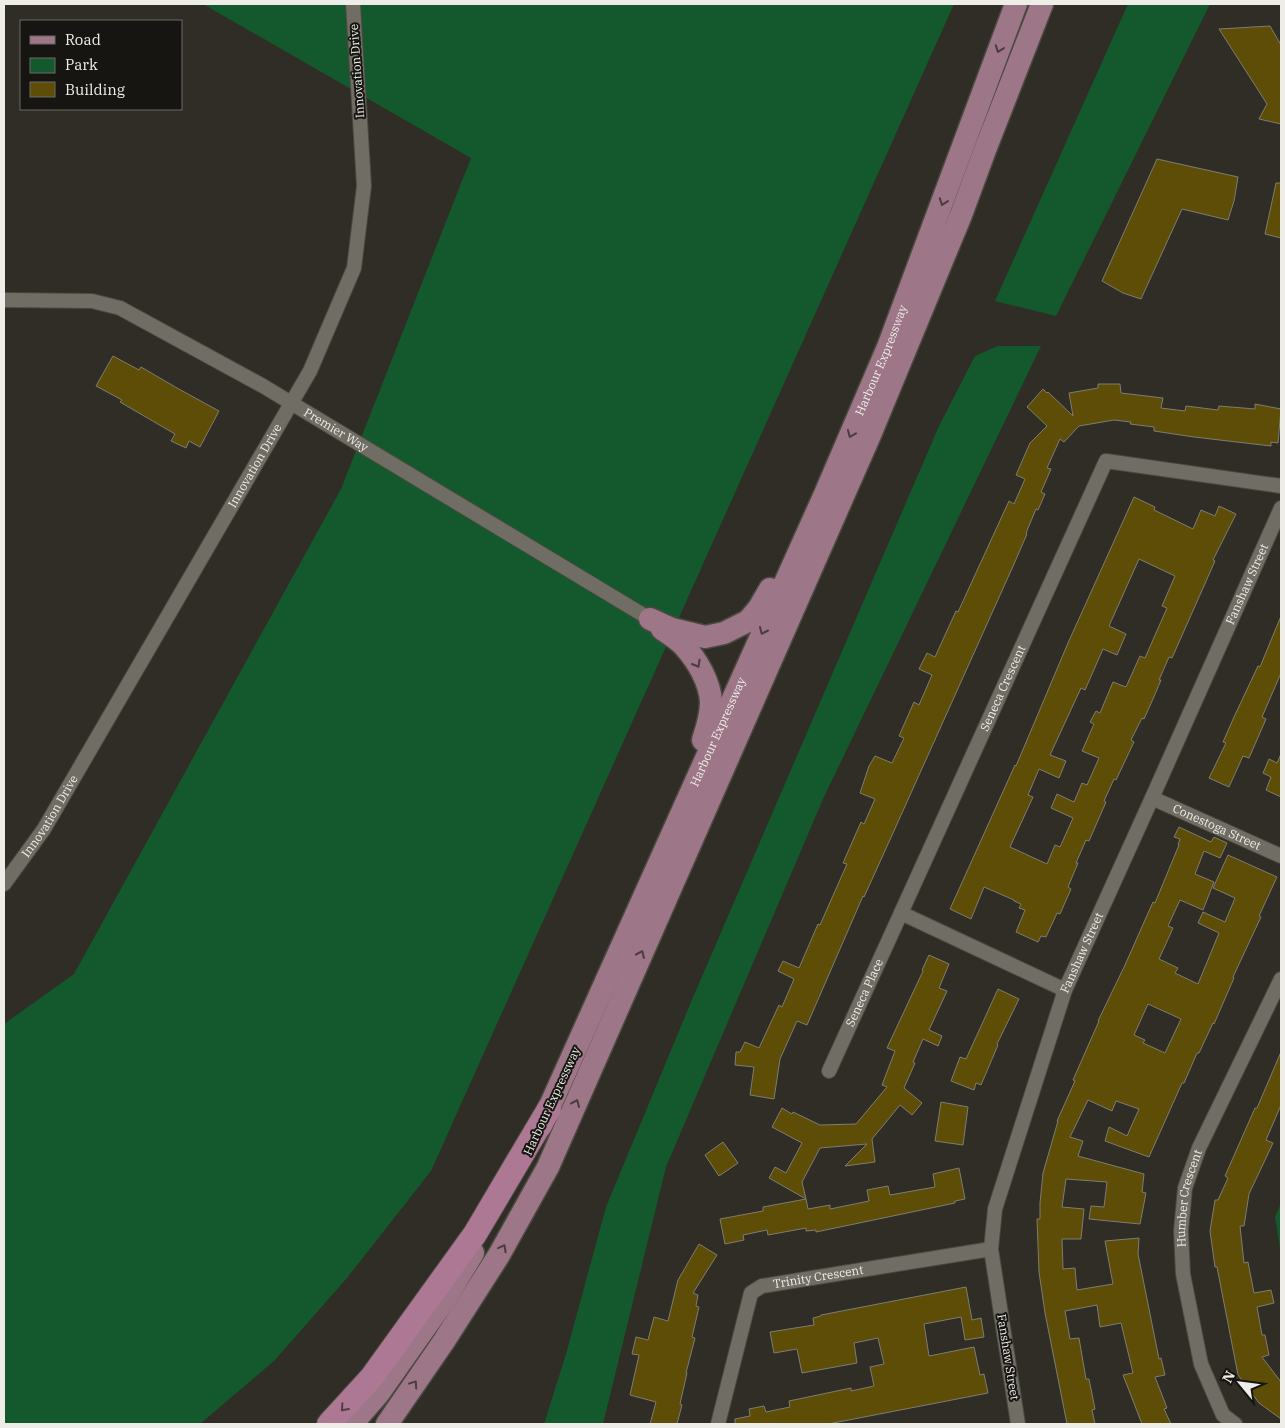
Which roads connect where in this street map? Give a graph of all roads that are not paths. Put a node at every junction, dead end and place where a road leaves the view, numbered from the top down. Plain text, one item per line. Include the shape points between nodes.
1 (353, 4) edge
2 (1016, 4) edge
3 (1042, 4) edge
4 (1059, 4) edge
5 (984, 150) junction
6 (4, 300) edge
7 (291, 404) junction
8 (1281, 486) edge
9 (825, 494) junction
10 (1281, 508) edge
11 (650, 619) junction
12 (1152, 798) junction
13 (671, 836) junction
14 (1281, 856) edge
15 (4, 884) edge
16 (901, 914) junction
17 (1281, 979) edge
18 (1065, 990) junction
19 (829, 1071) dead end
20 (549, 1109) junction
21 (991, 1249) junction
22 (329, 1424) edge
23 (352, 1424) edge
24 (386, 1424) edge
25 (718, 1424) edge
26 (1018, 1424) edge
27 (1235, 1424) edge

1 - 7 street, Innovation Drive via 364,186 354,268 310,371
2 -> 9 main road, Harbour Expressway via 888,347
3 - 5 main road, Harbour Expressway
4 - 5 main road
24 -> 5 main road, Harbour Expressway via 499,1255 548,1167 870,435 961,215
6 - 7 street, Premier Way via 92,301 120,308
7 - 11 street, Premier Way
7 - 15 street, Innovation Drive via 44,829
8 - 16 street, Seneca Crescent via 1106,461
9 - 11 main road via 759,608 748,620 724,633 705,637 672,629
9 -> 13 main road, Harbour Expressway
10 - 12 street, Fanshaw Street
11 -> 13 main road via 694,658 706,681 711,701 709,720
12 - 14 street, Conestoga Street
12 - 18 street, Fanshaw Street
13 - 20 main road, Harbour Expressway
16 - 18 street
16 - 19 street, Seneca Place
17 - 27 street, Humber Crescent via 1198,1148 1185,1188 1181,1230 1183,1274 1201,1364 1223,1415
18 - 21 street, Fanshaw Street via 995,1208
20 -> 22 highway via 475,1234 372,1377
20 - 23 main road, Harbour Expressway via 506,1197 444,1301
21 - 25 street, Trinity Crescent via 762,1286 751,1293
21 - 26 street, Fanshaw Street

